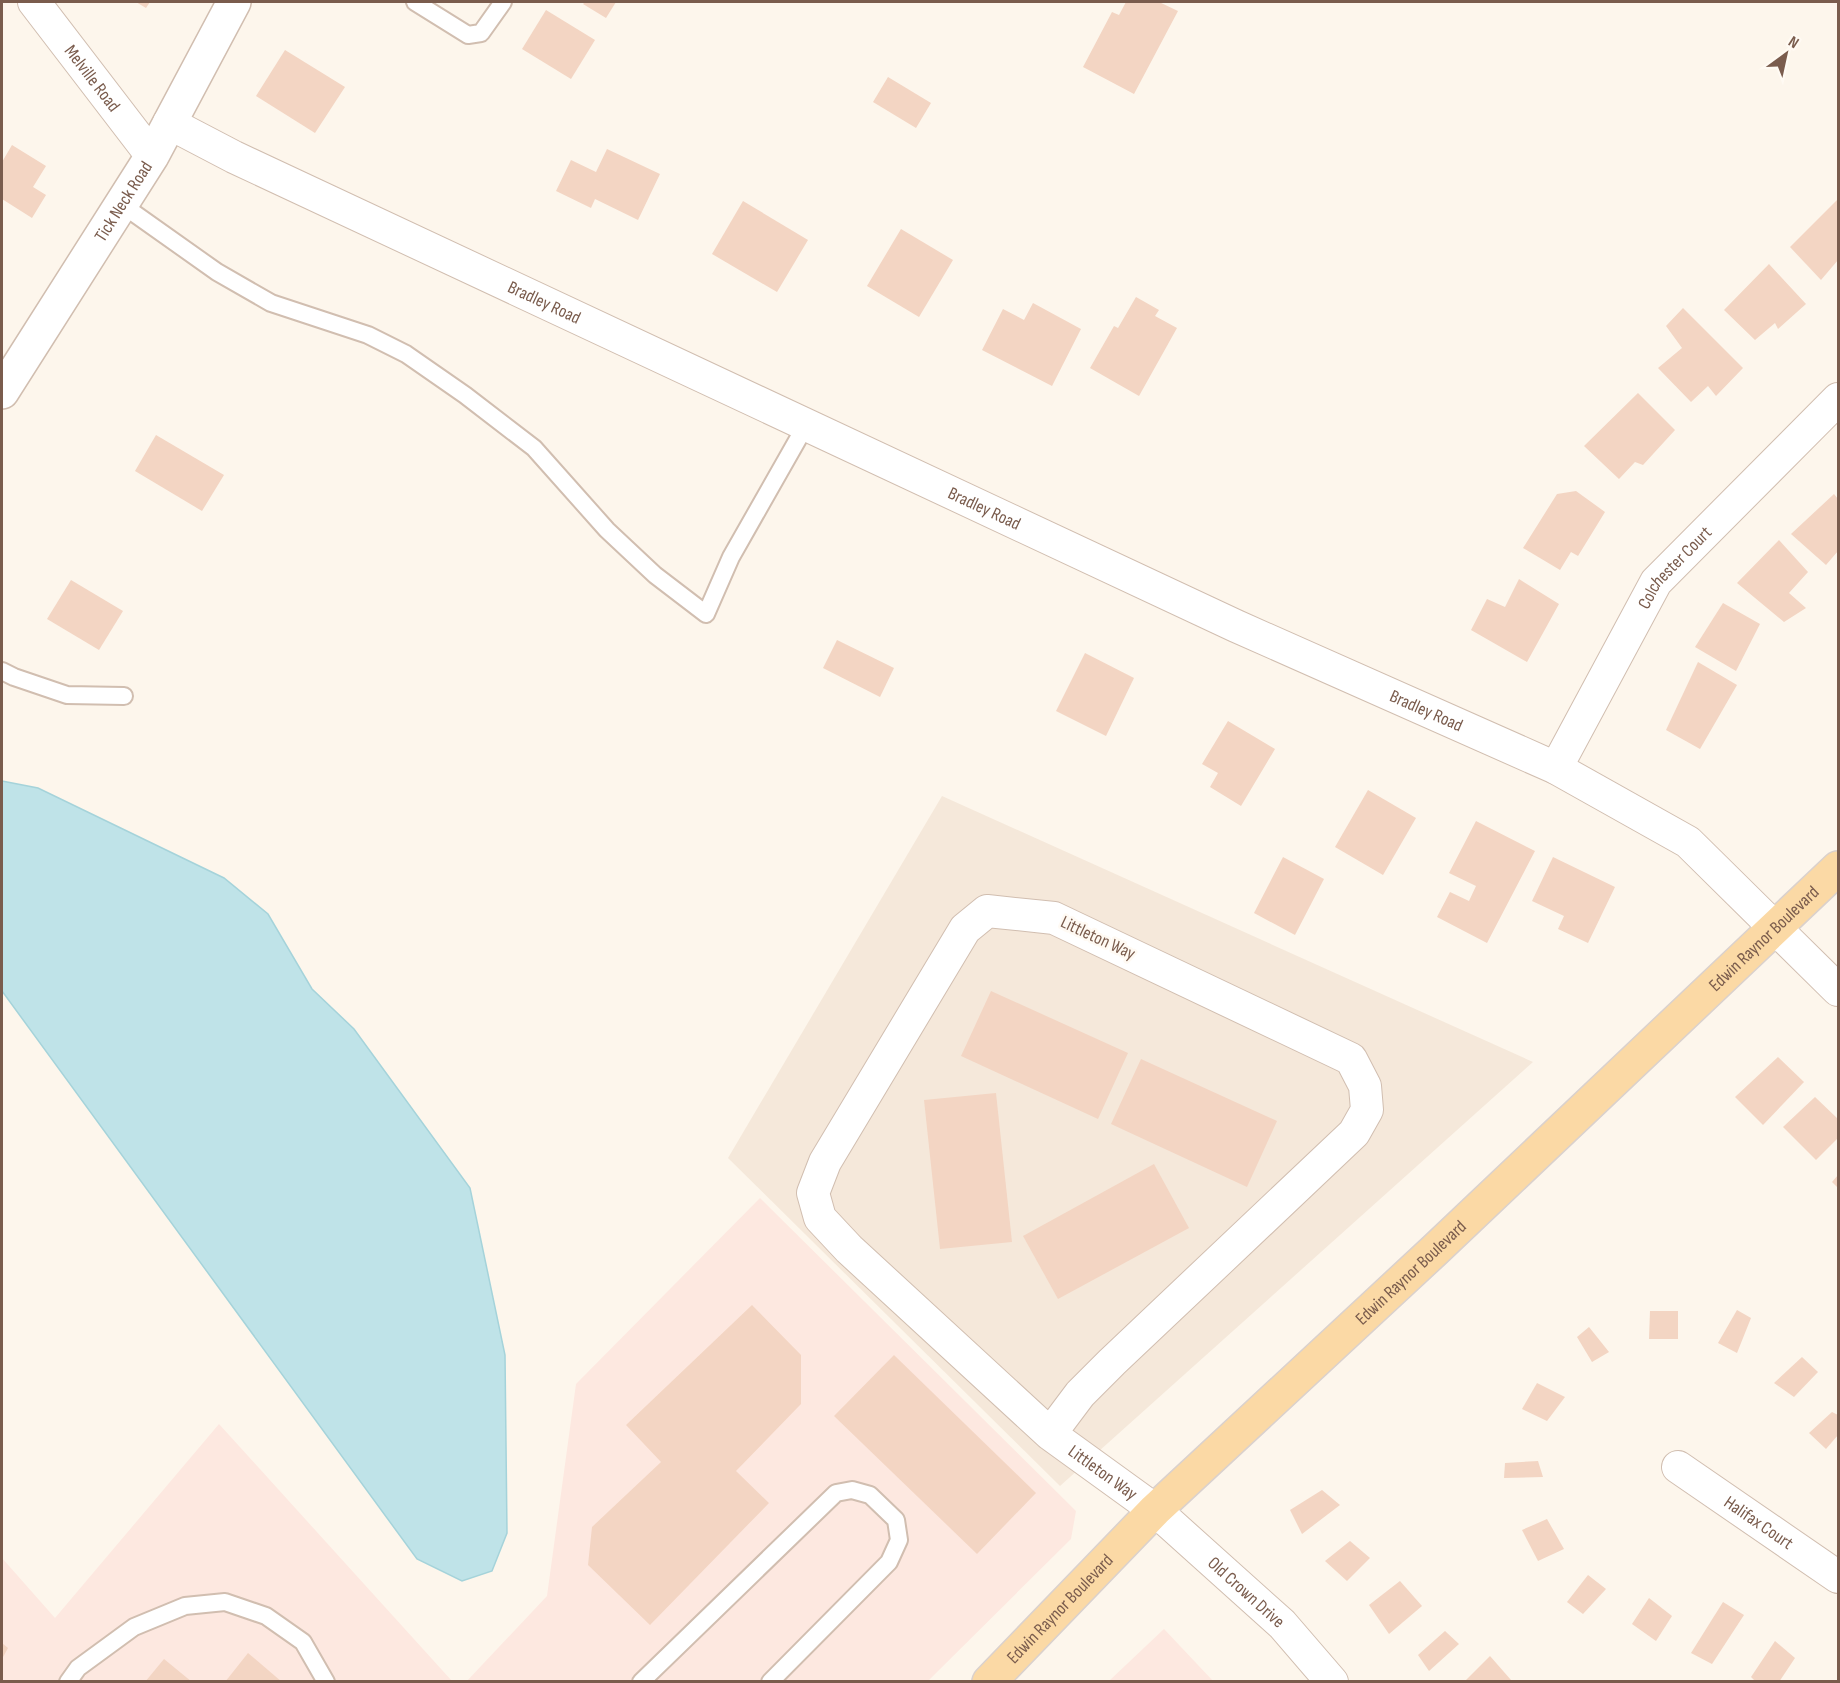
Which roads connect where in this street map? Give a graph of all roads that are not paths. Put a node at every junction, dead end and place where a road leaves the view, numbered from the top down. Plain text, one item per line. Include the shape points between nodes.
1 (34, 2) edge
2 (234, 2) edge
3 (416, 2) edge
4 (503, 2) edge
5 (169, 123) junction
6 (152, 156) junction
7 (121, 204) junction
8 (2, 392) edge
9 (1839, 399) edge
10 (806, 425) junction
11 (2, 671) edge
12 (124, 696) dead end
13 (1556, 768) junction
14 (1839, 868) edge
15 (1774, 927) junction
16 (1839, 990) edge
17 (1050, 1434) junction
18 (1678, 1467) dead end
19 (1155, 1510) junction
20 (1839, 1577) edge
21 (69, 1682) edge
22 (326, 1682) edge
23 (641, 1682) edge
24 (770, 1682) edge
25 (989, 1682) edge
26 (1332, 1682) edge

1 - 6 street, Melville Road
2 - 5 street, Tick Neck Road
3 - 4 lane via 468,35 482,33
5 - 6 street, Tick Neck Road
5 - 10 street, Bradley Road via 234,158
6 - 7 street, Tick Neck Road
7 - 8 street, Tick Neck Road
7 - 10 lane via 217,272 270,303 368,335 406,354 465,394 534,448 607,530 706,614 731,557
9 - 13 street, Colchester Court via 1656,582
10 - 13 street, Bradley Road via 1236,626
11 - 12 lane via 67,695
13 - 15 street, Bradley Road via 1688,842
14 - 15 main road, Edwin Raynor Boulevard
15 - 16 street, Bradley Road
15 - 19 main road, Edwin Raynor Boulevard
17 - 17 street, Littleton Way via 1080,1394 1112,1362 1354,1133 1367,1110 1365,1086 1351,1059 1054,918 987,911 965,929 825,1162 813,1193 820,1218 849,1249
17 - 19 street, Littleton Way
18 - 20 street, Halifax Court
19 - 25 main road, Edwin Raynor Boulevard
19 - 26 street, Old Crown Drive via 1282,1624
21 - 22 lane via 78,1668 134,1627 185,1606 225,1602 266,1616 303,1642
23 - 24 lane via 836,1493 852,1490 870,1495 896,1520 900,1540 889,1562

